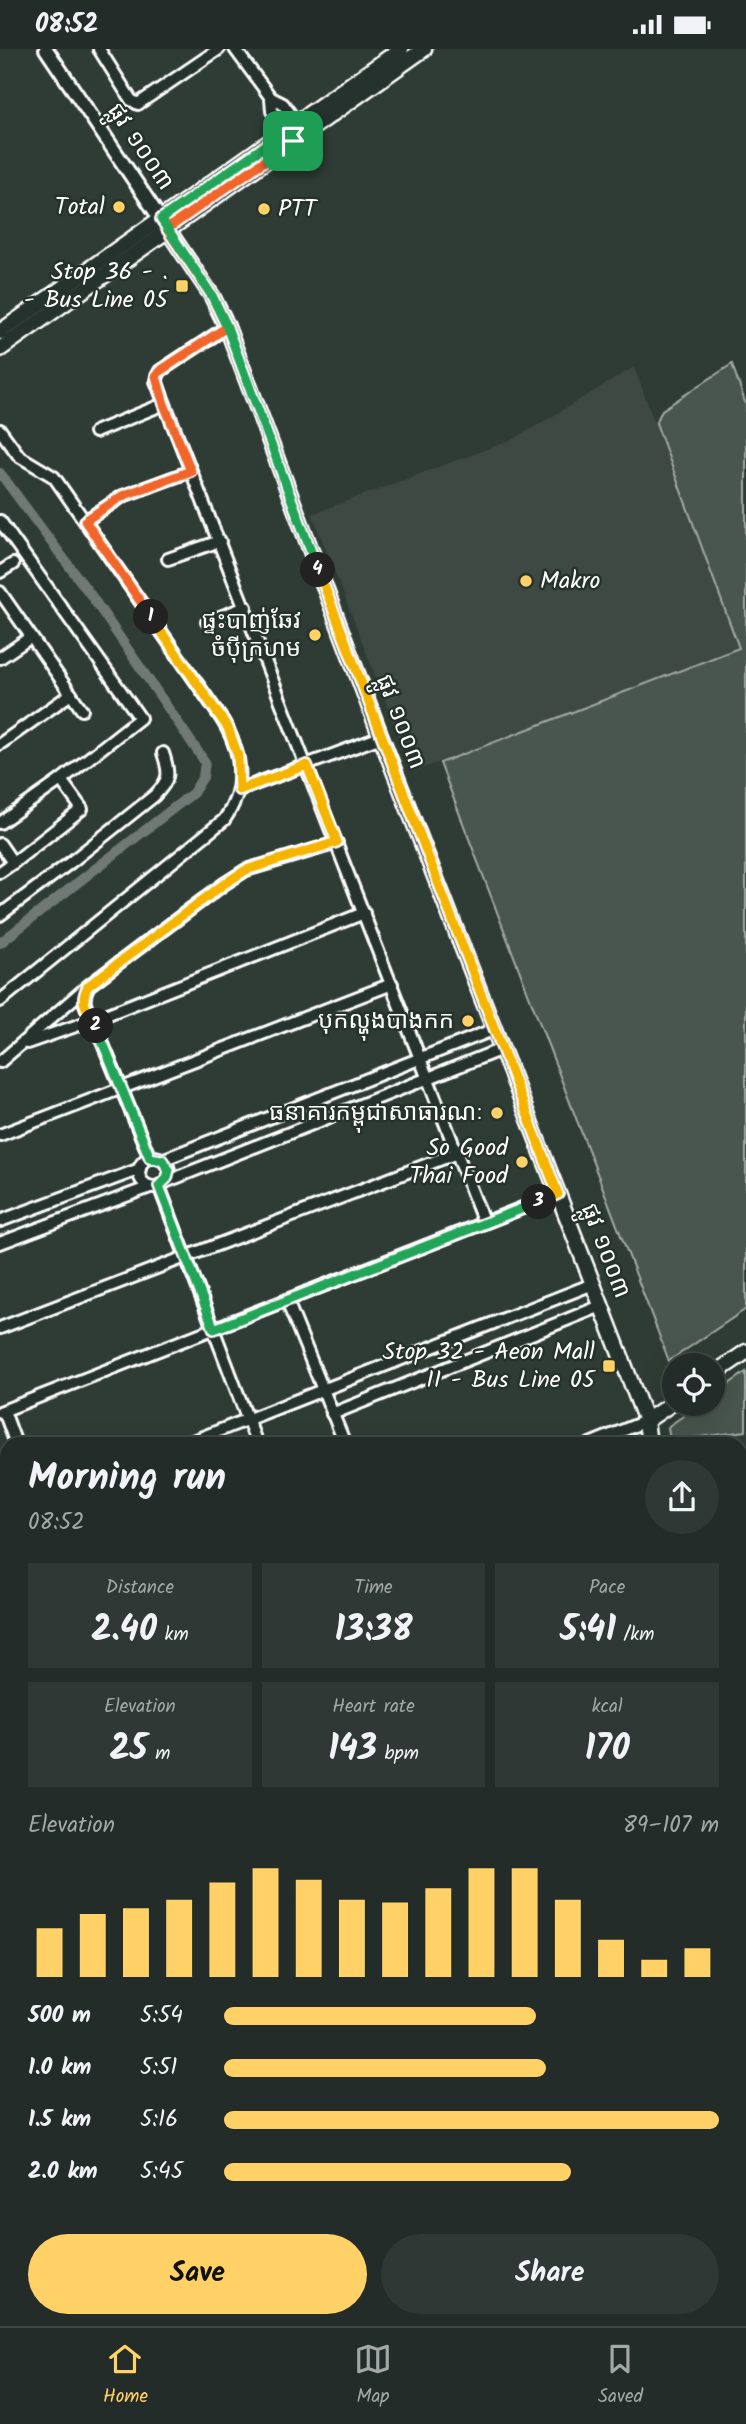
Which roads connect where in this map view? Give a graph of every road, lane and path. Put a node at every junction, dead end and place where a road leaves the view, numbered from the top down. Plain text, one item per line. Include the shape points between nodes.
1 (46, 49) edge
2 (99, 49) edge
3 (219, 49) edge
4 (235, 49) edge
5 (401, 49) edge
6 (424, 49) edge
7 (295, 132) junction
8 (164, 224) junction
9 (227, 327) junction
10 (0, 332) edge
11 (0, 349) edge
12 (164, 404) junction
13 (0, 430) edge
14 (95, 432) dead end
15 (191, 471) junction
16 (0, 521) edge
17 (85, 521) junction
18 (220, 541) junction
19 (168, 559) dead end
20 (13, 564) dead end
21 (0, 572) edge
22 (0, 592) edge
23 (246, 607) junction
24 (206, 622) dead end
25 (31, 637) junction
26 (0, 658) edge
27 (71, 694) junction
28 (82, 710) dead end
29 (381, 737) junction
30 (0, 744) edge
31 (163, 753) dead end
32 (307, 765) junction
33 (61, 780) junction
34 (239, 790) junction
35 (0, 823) edge
36 (337, 842) junction
37 (0, 844) edge
38 (13, 863) junction
39 (0, 872) edge
40 (364, 913) junction
41 (0, 915) edge
42 (392, 984) junction
43 (88, 986) junction
44 (0, 1001) edge
45 (93, 1020) junction
46 (495, 1030) junction
47 (22, 1045) junction
48 (502, 1049) junction
49 (420, 1059) junction
50 (0, 1062) edge
51 (428, 1078) junction
52 (121, 1089) junction
53 (0, 1135) edge
54 (457, 1153) junction
55 (156, 1159) junction
56 (140, 1169) junction
57 (158, 1185) junction
58 (558, 1194) junction
59 (0, 1221) edge
60 (484, 1223) junction
61 (0, 1243) edge
62 (186, 1256) junction
63 (593, 1285) junction
64 (287, 1301) junction
65 (601, 1306) junction
66 (0, 1328) edge
67 (214, 1329) junction
68 (746, 1352) edge
69 (725, 1366) edge
70 (379, 1369) junction
71 (323, 1390) junction
72 (388, 1391) junction
73 (662, 1410) edge
74 (2, 1412) edge
75 (332, 1413) junction
76 (247, 1419) junction
77 (646, 1421) junction
78 (13, 1437) edge
79 (203, 1437) edge
80 (254, 1437) edge
81 (342, 1437) edge
82 (607, 1437) edge
83 (648, 1437) edge

1 - 8 street, ផ្លូវ ១០០៣
2 - 3 street via 138,104
4 - 7 street via 271,98 283,103
5 - 7 main road
6 - 7 main road
7 - 8 main road
8 - 9 main road, ផ្លូវ ១០០៣
8 - 10 main road
8 - 11 main road
9 - 12 street via 160,371 156,381
9 - 29 main road, ផ្លូវ ១០០៣
12 - 14 street
12 - 15 street
13 - 17 street via 19,456 54,477
15 - 17 street via 122,496
15 - 18 street
16 - 33 street via 140,718
17 - 34 street via 228,728 238,756
18 - 19 street
18 - 23 street
20 - 21 street
22 - 25 street
23 - 24 street
23 - 32 street
25 - 26 street
25 - 27 street
27 - 28 street
27 - 30 street
29 - 32 street
29 - 46 main road, ផ្លូវ ១០០៣
31 - 41 street via 169,770 154,796
32 - 34 street
32 - 36 street
33 - 35 street
33 - 38 street via 82,809
34 - 44 street via 230,811 209,834
36 - 40 street
36 - 43 street via 246,870
37 - 38 street
38 - 39 street
40 - 42 street
40 - 45 street
42 - 49 street
42 - 52 street
43 - 45 street via 83,1002
43 - 47 street
45 - 47 street
45 - 52 street
46 - 48 main road, ផ្លូវ ១០០៣
46 - 49 street
47 - 50 street
48 - 51 street
48 - 58 main road, ផ្លូវ ១០០៣
49 - 51 street
49 - 55 street
51 - 54 street
51 - 57 street
52 - 53 street
52 - 55 street
54 - 60 street
54 - 62 street
55 - 56 street via 142,1163
55 - 57 street via 169,1170
56 - 57 street via 140,1178
56 - 59 street
57 - 61 street
57 - 62 street
58 - 60 street
58 - 63 main road, ផ្លូវ ១០០៣
60 - 64 street
62 - 66 street
62 - 67 street
63 - 65 main road, ផ្លូវ ១០០៣
63 - 70 street
64 - 67 street
64 - 71 street
65 - 72 street
65 - 77 main road, ផ្លូវ ១០០៣
67 - 74 street
67 - 76 street
68 - 69 main road
70 - 71 street
70 - 72 street
71 - 75 street
71 - 76 street
72 - 75 street
73 - 77 main road
74 - 78 street
75 - 81 street
76 - 79 street
76 - 80 street
77 - 82 street
77 - 83 main road, ផ្លូវ ១០០៣

